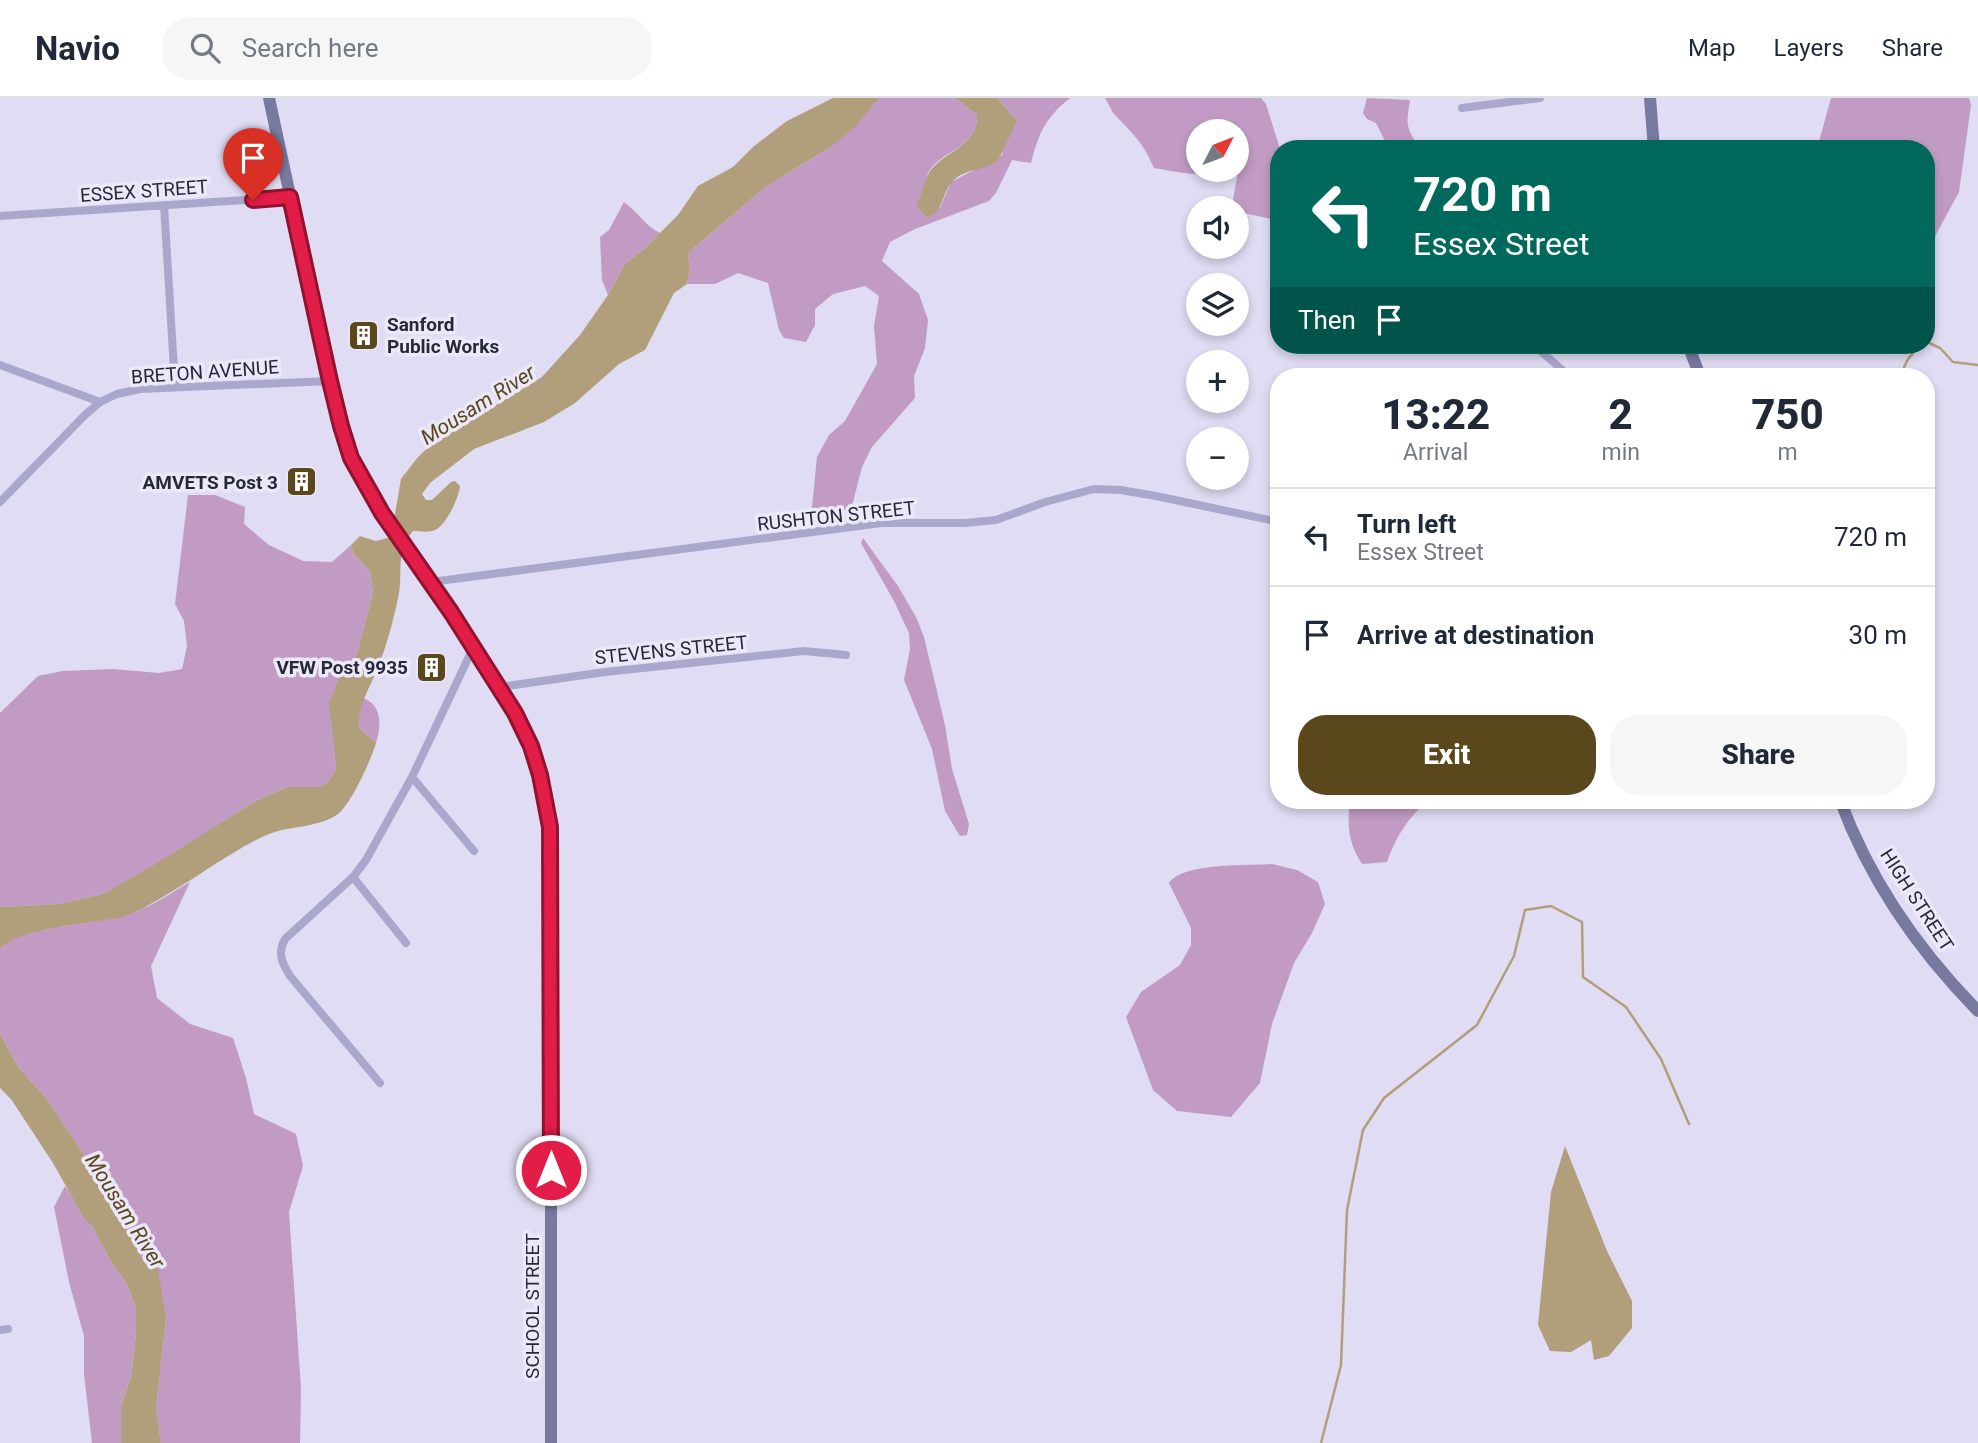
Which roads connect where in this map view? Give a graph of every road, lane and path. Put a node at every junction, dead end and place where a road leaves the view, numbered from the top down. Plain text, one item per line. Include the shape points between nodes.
1 (269, 98) edge
2 (1540, 98) edge
3 (1650, 98) edge
4 (1461, 108) dead end
5 (1653, 140) edge
6 (290, 197) junction
7 (164, 205) junction
8 (0, 216) edge
9 (1544, 354) edge
10 (0, 365) edge
11 (1560, 368) edge
12 (330, 381) junction
13 (175, 386) junction
14 (100, 402) junction
15 (0, 502) edge
16 (1270, 520) edge
17 (431, 582) junction
18 (474, 646) junction
19 (846, 655) dead end
20 (500, 687) junction
21 (412, 777) junction
22 (1843, 809) edge
23 (474, 851) dead end
24 (353, 877) junction
25 (406, 943) dead end
26 (1978, 1011) edge
27 (380, 1083) dead end
28 (551, 1443) edge

1 - 6 street, SCHOOL STREET
2 - 4 street
3 - 5 street
6 - 7 street, ESSEX STREET
6 - 12 street, SCHOOL STREET
7 - 8 street, ESSEX STREET
7 - 13 street
9 - 11 street
10 - 14 street
12 - 13 street, BRETON AVENUE
12 - 17 street, SCHOOL STREET via 351,458
13 - 14 street, BRETON AVENUE via 140,389
14 - 15 street, BRETON AVENUE
16 - 17 street, RUSHTON STREET via 1156,496 1094,489 996,520 881,523
17 - 18 street, SCHOOL STREET
18 - 20 street, SCHOOL STREET
18 - 21 street
19 - 20 street, STEVENS STREET via 804,651
20 - 28 street, SCHOOL STREET via 534,754 550,827
21 - 23 street
21 - 24 street
22 - 26 street, HIGH STREET via 1871,871 1906,926
24 - 25 street
24 - 27 street via 285,939 280,954 290,976

